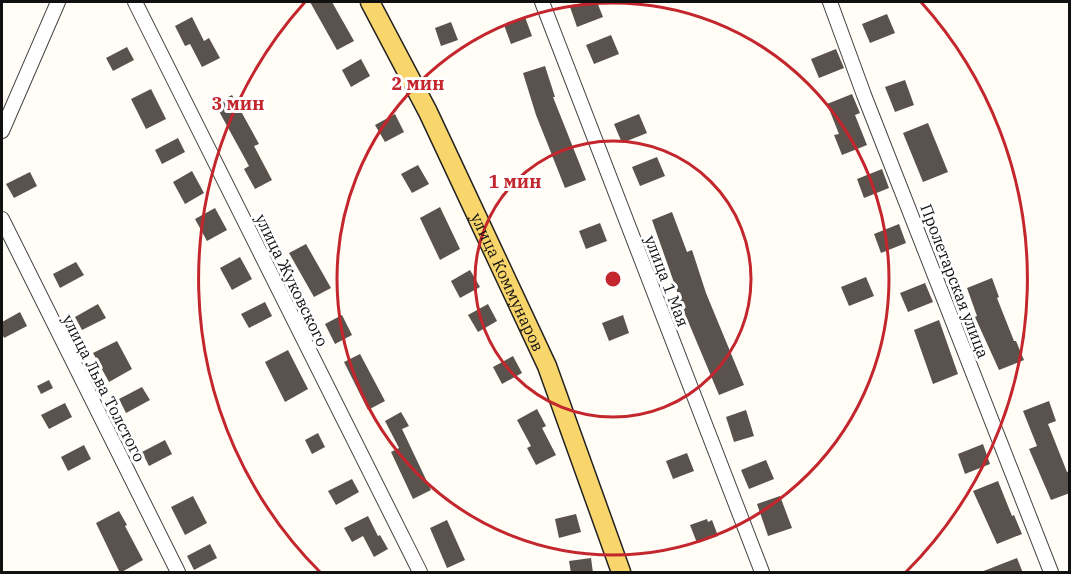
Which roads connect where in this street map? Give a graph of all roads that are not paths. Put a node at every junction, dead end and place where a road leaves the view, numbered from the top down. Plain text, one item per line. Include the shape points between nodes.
1 (58, 2) edge
2 (135, 2) edge
3 (370, 2) edge
4 (542, 2) edge
5 (830, 2) edge
6 (2, 131) edge
7 (2, 219) edge
8 (178, 573) edge
9 (420, 573) edge
10 (621, 573) edge
11 (762, 573) edge
12 (1051, 573) edge

1 - 6 street
2 - 9 street, улица Жуковского
3 - 10 main road, улица Коммунаров via 428,112 547,366
4 - 11 street, улица 1 Мая
5 - 12 street, Пролетарская улица
7 - 8 street, улица Льва Толстого

